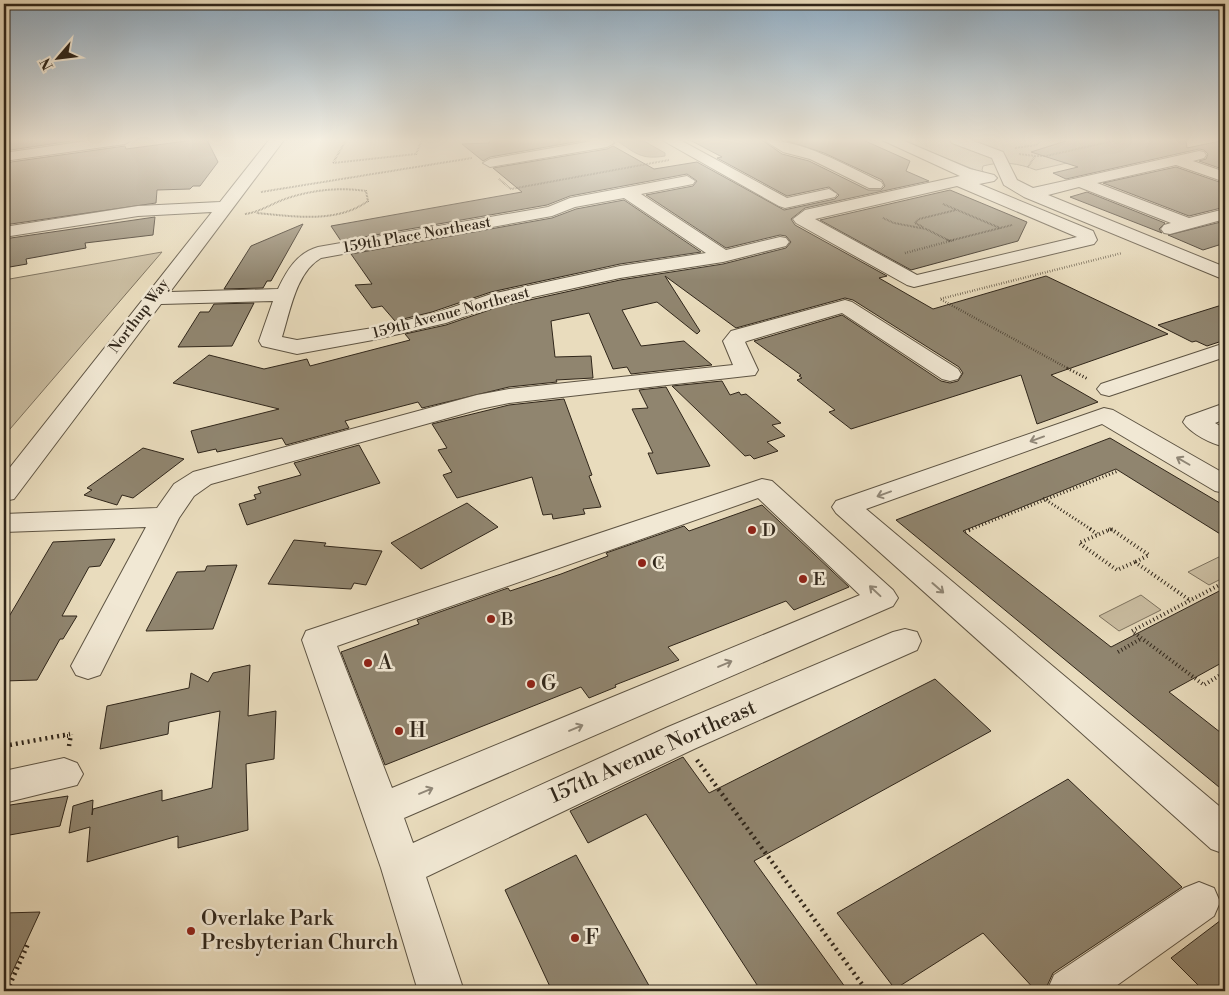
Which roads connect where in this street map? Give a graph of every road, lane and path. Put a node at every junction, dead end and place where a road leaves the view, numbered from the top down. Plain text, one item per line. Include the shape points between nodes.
1 (248, 186) edge
2 (297, 186) edge
3 (663, 186) edge
4 (755, 186) edge
5 (864, 186) edge
6 (925, 186) edge
7 (983, 186) edge
8 (1017, 186) edge
9 (1066, 186) edge
10 (1091, 186) edge
11 (913, 191) junction
12 (257, 193) dead end
13 (628, 193) junction
14 (1030, 194) junction
15 (855, 204) junction
16 (956, 209) junction
17 (233, 210) junction
18 (256, 213) junction
19 (1225, 214) edge
20 (1044, 216) junction
21 (1094, 220) junction
22 (1188, 224) junction
23 (1070, 227) junction
24 (1000, 228) junction
25 (926, 229) junction
26 (4, 232) edge
27 (1159, 232) dead end
28 (780, 242) dead end
29 (951, 242) junction
30 (1126, 252) dead end
31 (723, 256) junction
32 (877, 260) junction
33 (1221, 270) edge
34 (285, 295) junction
35 (153, 298) junction
36 (1225, 350) edge
37 (950, 374) dead end
38 (1109, 388) joint
39 (1225, 410) edge
40 (1225, 439) edge
41 (1118, 470) dead end
42 (1225, 485) edge
43 (4, 493) edge
44 (1045, 500) junction
45 (165, 517) junction
46 (4, 523) edge
47 (965, 532) dead end
48 (1098, 535) junction
49 (1135, 562) junction
50 (1225, 582) edge
51 (1190, 601) junction
52 (1142, 638) junction
53 (905, 641) dead end
54 (1118, 652) dead end
55 (88, 666) dead end
56 (1225, 672) edge
57 (681, 738) junction
58 (4, 746) edge
59 (64, 774) joint
60 (4, 788) edge
61 (381, 810) junction
62 (1225, 836) edge
63 (402, 868) junction
64 (1199, 902) dead end
65 (28, 944) dead end
66 (7, 991) edge
67 (441, 991) edge
68 (867, 991) edge
69 (1070, 991) edge

1 - 17 street, Northup Way
2 - 12 path
3 - 13 street, 159th Place Northeast
4 - 5 street via 786,203
6 - 11 street
7 - 20 street
8 - 14 street
9 - 14 street
10 - 22 street
11 - 15 street
11 - 16 path
13 - 31 street
13 - 34 street, 159th Place Northeast via 319,253 305,260
14 - 21 street
15 - 25 path via 894,223
15 - 32 street via 802,219
16 - 24 path
16 - 25 path via 919,219 916,223
17 - 18 path
17 - 26 street via 138,211
17 - 35 street, Northup Way
18 - 18 path via 286,199 317,191 347,188 366,191 368,201 360,209 346,213 309,216
19 - 22 street
20 - 23 street
20 - 24 path
21 - 23 street
21 - 33 street
22 - 27 street
23 - 32 street via 1087,235 1088,240 914,281
24 - 29 path
25 - 29 path
28 - 31 street, 159th Avenue Northeast
29 - 32 path
30 - 38 path via 940,299 1076,374
31 - 34 street, 159th Avenue Northeast via 620,272 491,300 439,319 297,347 270,341
34 - 35 street
35 - 43 street, Northup Way
36 - 38 street
37 - 45 street via 845,306 739,336 734,341 747,370 477,402 202,478 184,490
39 - 40 street via 1195,422
41 - 44 path
42 -> 62 street via 1104,415 846,507
44 - 47 path
44 - 48 path
45 - 46 street
45 - 55 street
48 - 49 path via 1111,529 1150,555
48 - 49 path via 1079,543 1118,570
49 - 51 path
50 - 51 path
51 - 52 path via 1132,631
52 - 54 path
52 - 56 path via 1204,684
53 - 57 street, 157th Avenue Northeast
57 - 63 street, 157th Avenue Northeast
57 - 68 path
58 - 59 path via 71,734
59 - 60 street
61 -> 61 street via 700,675 882,598 762,487 318,640
61 - 63 street
63 - 67 street
64 - 69 street
65 - 66 path

